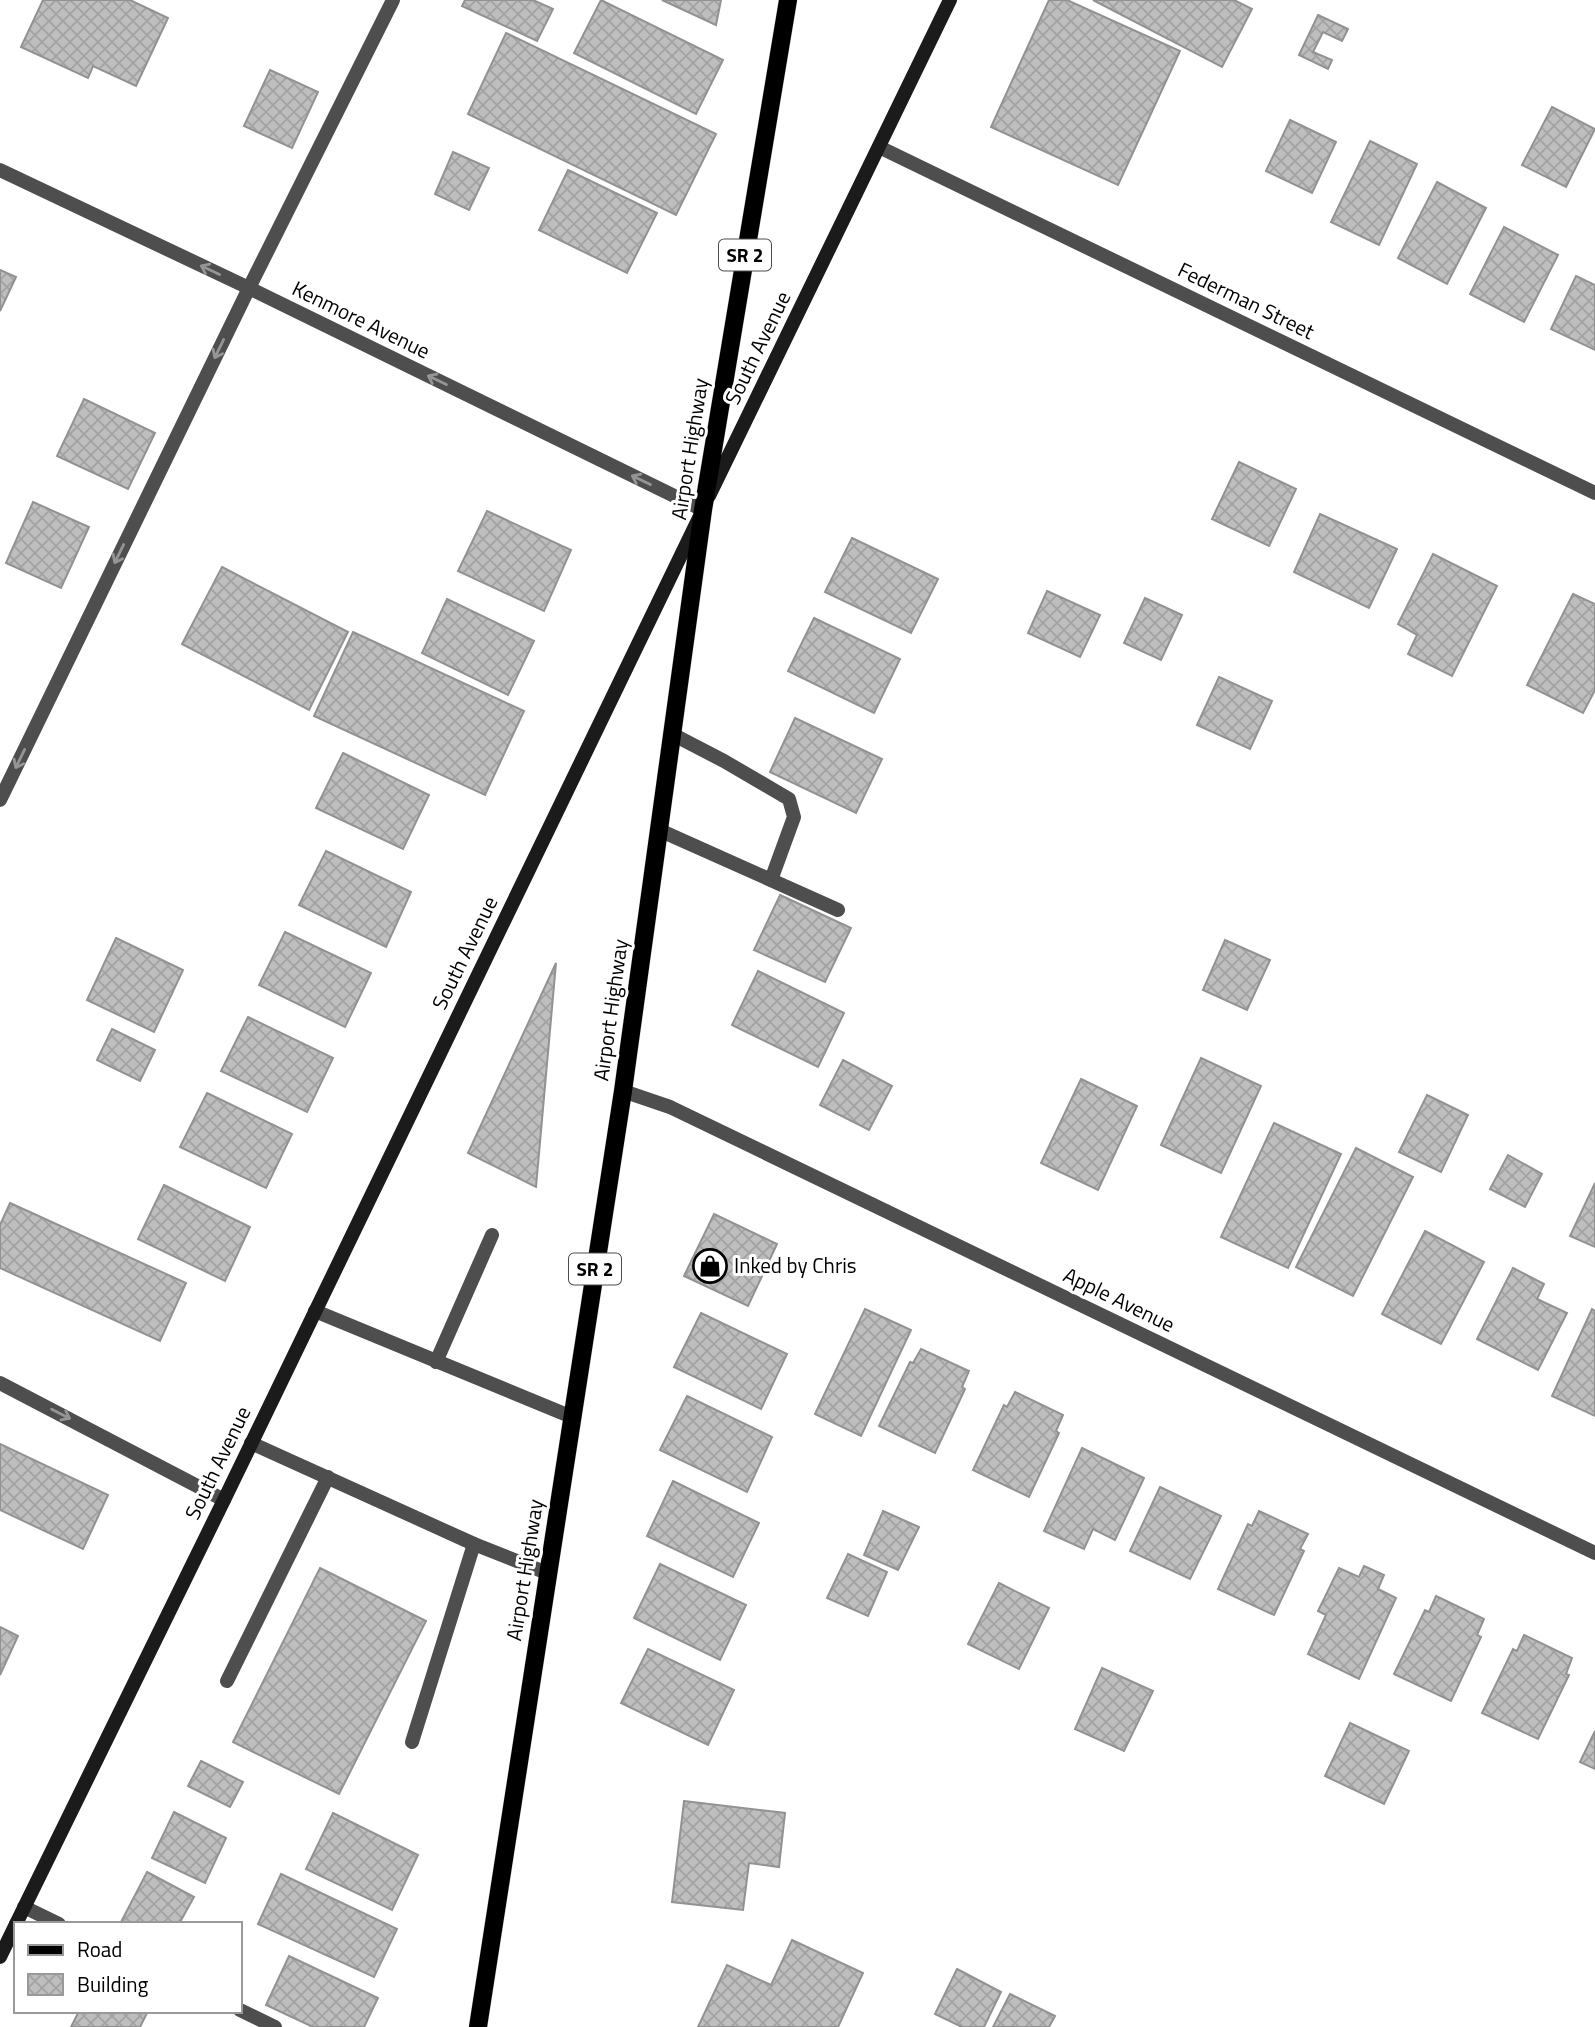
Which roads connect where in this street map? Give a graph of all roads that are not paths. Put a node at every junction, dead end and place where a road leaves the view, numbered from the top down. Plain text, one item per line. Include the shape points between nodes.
1 (393, 0) edge
2 (788, 0) edge
3 (950, 0) edge
4 (879, 146) junction
5 (0, 170) edge
6 (248, 288) junction
7 (1595, 493) edge
8 (703, 510) junction
9 (672, 734) junction
10 (0, 800) edge
11 (659, 830) junction
12 (771, 880) junction
13 (838, 911) dead end
14 (623, 1091) junction
15 (492, 1235) dead end
16 (315, 1311) junction
17 (436, 1362) junction
18 (0, 1383) edge
19 (572, 1417) junction
20 (251, 1443) junction
21 (328, 1477) junction
22 (224, 1500) junction
23 (474, 1544) junction
24 (1595, 1553) edge
25 (547, 1573) junction
26 (227, 1681) dead end
27 (412, 1742) dead end
28 (24, 1907) junction
29 (17, 1922) edge
30 (55, 1922) edge
31 (14, 1928) edge
32 (0, 1957) edge
33 (242, 2011) edge
34 (275, 2027) edge
35 (478, 2027) edge

1 - 6 street
2 - 8 main road, Airport Highway / SR 2
3 - 4 street, South Avenue
4 - 7 street, Federman Street
4 - 8 street, South Avenue
6 -> 5 street, Kenmore Avenue
8 -> 6 street, Kenmore Avenue
6 -> 10 street
8 - 9 main road, Airport Highway / SR 2
8 - 16 street, South Avenue
9 - 11 main road, Airport Highway / SR 2
9 - 12 street via 789,799 794,817
11 - 12 street
11 - 14 main road, Airport Highway / SR 2
12 - 13 street
14 - 19 main road, Airport Highway / SR 2
14 - 24 street, Apple Avenue via 670,1107
15 - 17 street
16 - 17 street
16 - 20 street, South Avenue
17 - 19 street
18 -> 22 street
19 - 25 main road, Airport Highway / SR 2
20 - 21 street
20 - 22 street, South Avenue
21 - 23 street
21 - 26 street
22 - 28 street, South Avenue
23 - 25 street
23 - 27 street
25 - 35 main road, Airport Highway / SR 2
28 - 29 street, South Avenue
28 - 30 street
31 - 32 street, South Avenue
33 - 34 street

